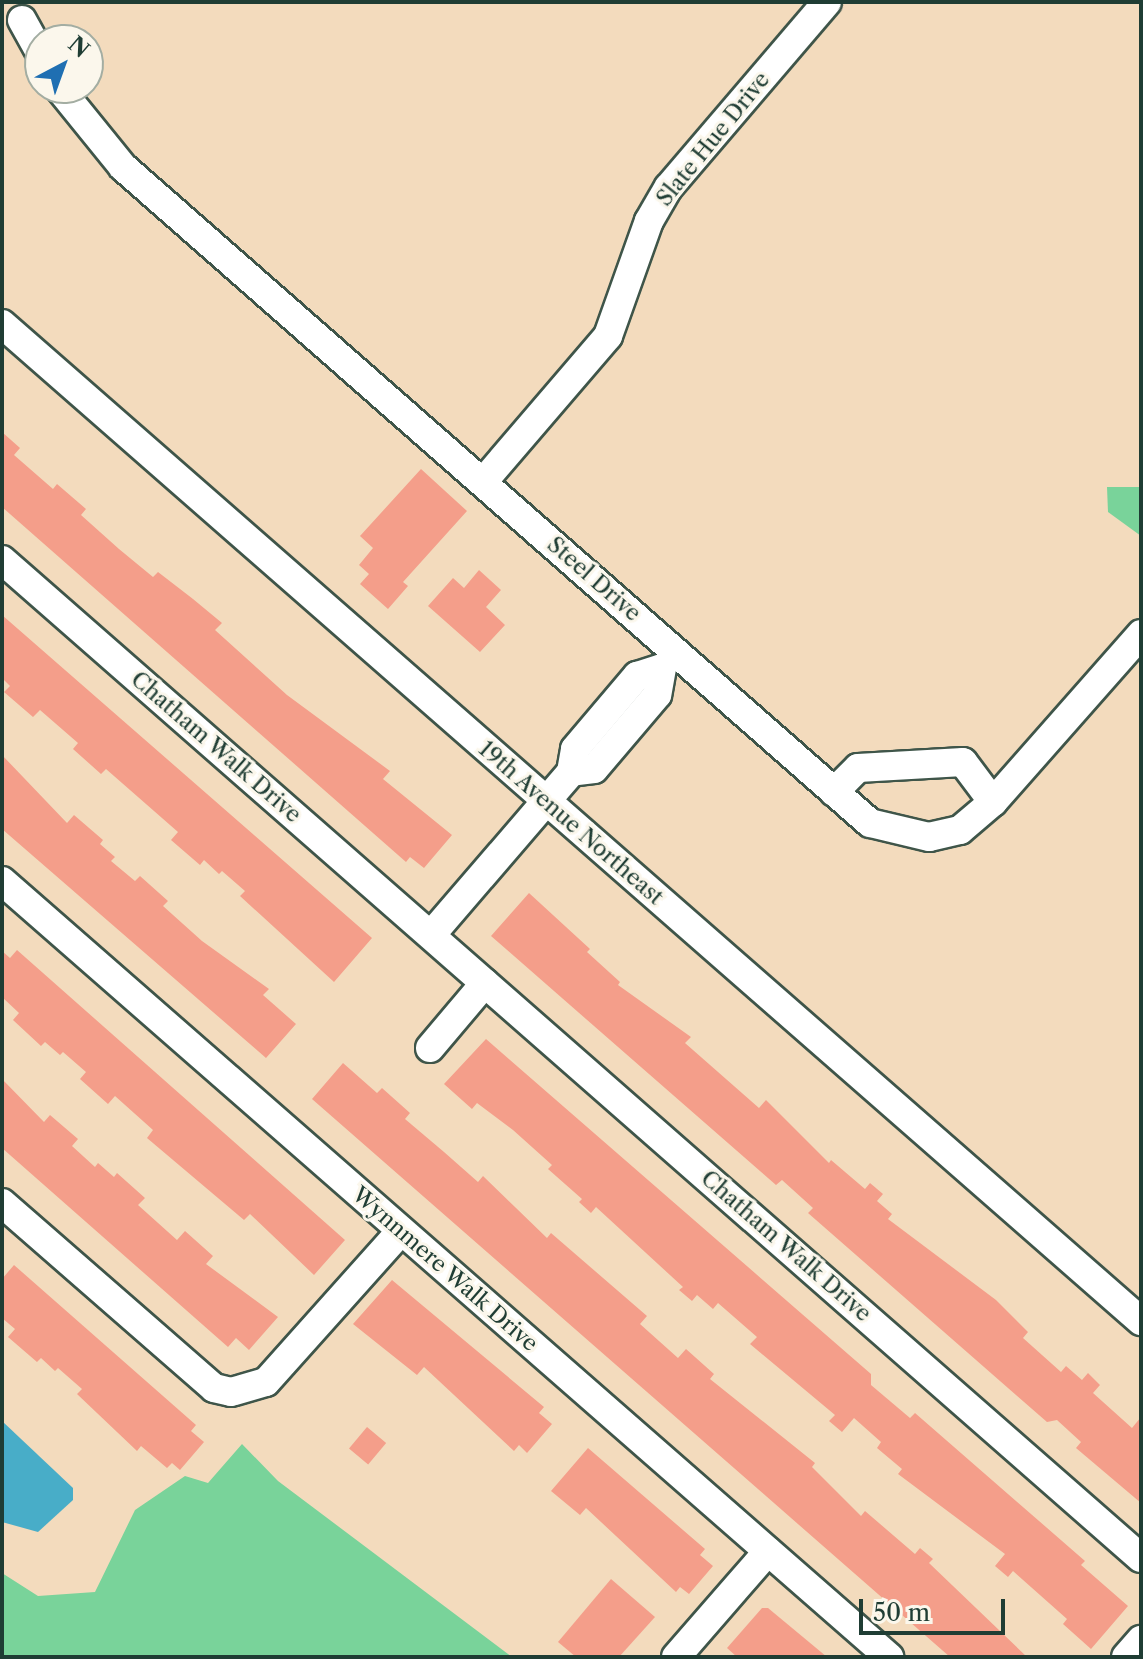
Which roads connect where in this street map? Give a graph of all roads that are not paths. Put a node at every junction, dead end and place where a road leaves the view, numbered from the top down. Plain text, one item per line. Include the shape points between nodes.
1 (827, 2) edge
2 (22, 20) dead end
3 (24, 24) edge
4 (72, 104) edge
5 (2, 324) edge
6 (483, 482) junction
7 (2, 560) edge
8 (1141, 634) edge
9 (669, 660) junction
10 (834, 792) junction
11 (546, 802) junction
12 (993, 802) junction
13 (2, 881) edge
14 (431, 935) junction
15 (485, 983) junction
16 (430, 1048) dead end
17 (2, 1203) edge
18 (401, 1231) junction
19 (1141, 1321) edge
20 (768, 1551) junction
21 (1141, 1558) edge
22 (1141, 1640) edge
23 (676, 1657) edge
24 (889, 1657) edge
25 (1126, 1657) edge

1 - 6 street, Slate Hue Drive via 669,187 644,234 608,336
2 - 3 street
4 - 6 street, Steel Drive via 123,167
5 - 11 street, 19th Avenue Northeast
6 - 9 street, Steel Drive
7 - 14 street, Chatham Walk Drive
8 - 12 street, Steel Drive
9 - 10 street, Steel Drive
9 - 11 street via 657,695 594,769 571,772
10 - 12 street, Steel Drive via 870,823 929,837 960,830
10 - 12 street via 858,768 963,762
11 - 14 street
11 - 19 street, 19th Avenue Northeast
13 - 18 street, Wynnmere Walk Drive
14 - 15 street, Chatham Walk Drive
15 - 16 street
15 - 21 street, Chatham Walk Drive
17 - 18 street via 214,1388 231,1392 266,1382
18 - 20 street, Wynnmere Walk Drive
20 - 23 street
20 - 24 street, Wynnmere Walk Drive
22 - 25 street

